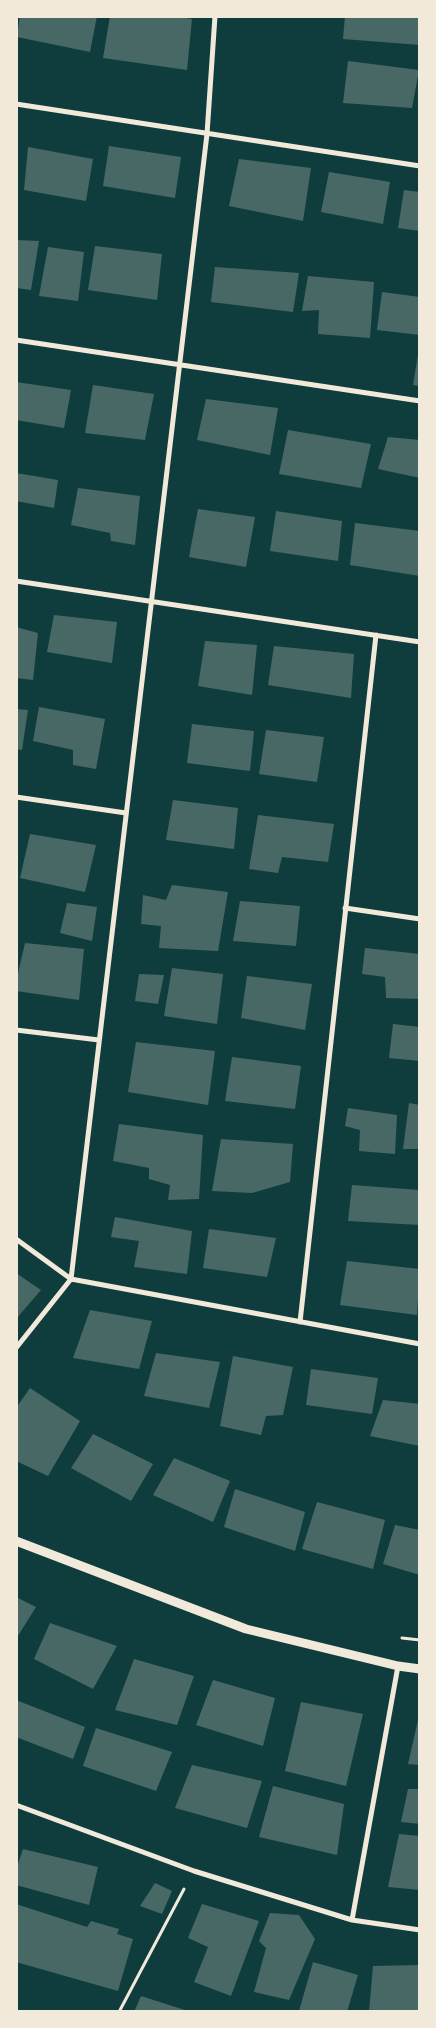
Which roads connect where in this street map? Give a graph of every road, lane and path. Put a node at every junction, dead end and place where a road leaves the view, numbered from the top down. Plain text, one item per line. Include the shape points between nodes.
1 (215, 16) edge
2 (16, 104) edge
3 (207, 134) junction
4 (420, 166) edge
5 (16, 340) edge
6 (179, 365) junction
7 (420, 401) edge
8 (16, 581) edge
9 (151, 601) junction
10 (376, 635) junction
11 (420, 642) edge
12 (16, 798) edge
13 (126, 813) junction
14 (346, 908) junction
15 (420, 919) edge
16 (16, 1030) edge
17 (99, 1040) junction
18 (16, 1239) edge
19 (70, 1279) junction
20 (300, 1322) junction
21 (420, 1344) edge
22 (16, 1348) edge
23 (16, 1541) edge
24 (402, 1638) dead end
25 (420, 1640) edge
26 (398, 1666) junction
27 (420, 1669) edge
28 (16, 1805) edge
29 (194, 1871) junction
30 (352, 1920) junction
31 (420, 1930) edge
32 (119, 2012) edge

1 - 3 street
2 - 3 street
3 - 4 street
3 - 6 street
5 - 6 street
6 - 7 street
6 - 9 street
8 - 9 street
9 - 10 street
9 - 13 street
10 - 11 street
10 - 14 street
12 - 13 street
13 - 17 street
14 - 15 street
14 - 20 street
16 - 17 street
17 - 19 street
18 - 19 street
19 - 20 street
19 - 22 street
20 - 21 street
23 - 26 street via 246,1629
24 - 25 path
26 - 27 street
26 - 30 street
28 - 29 street
29 - 30 street
29 - 32 path
30 - 31 street

